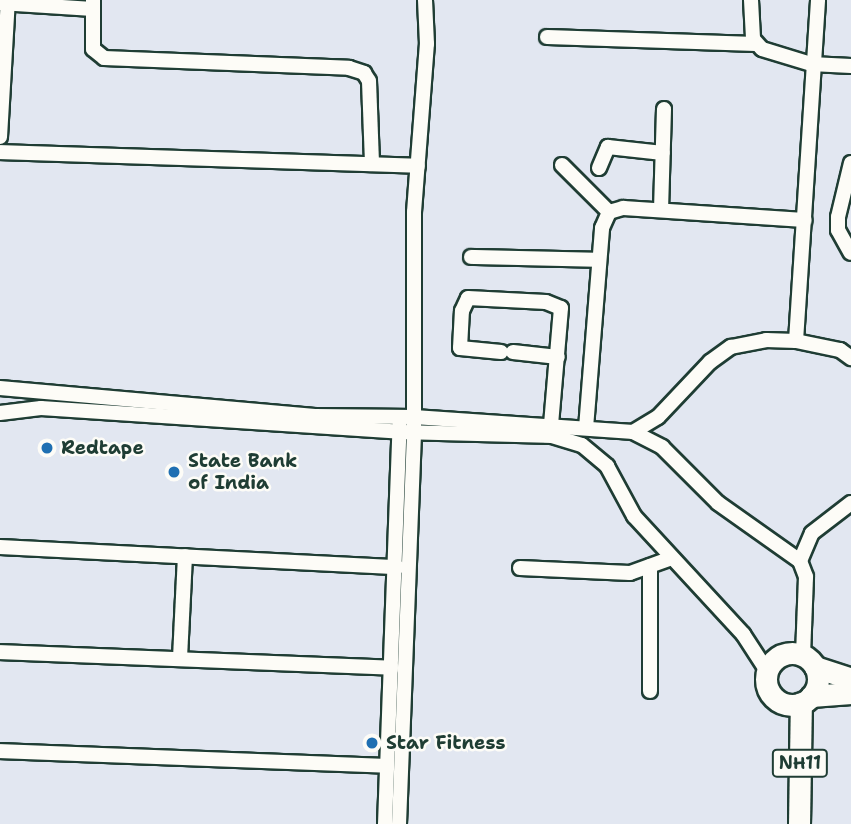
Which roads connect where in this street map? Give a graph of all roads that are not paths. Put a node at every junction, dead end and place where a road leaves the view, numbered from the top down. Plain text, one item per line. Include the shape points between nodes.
1 (425, 0) edge
2 (751, 0) edge
3 (818, 0) edge
4 (5, 2) edge
5 (93, 5) edge
6 (547, 37) dead end
7 (757, 44) junction
8 (811, 64) junction
9 (851, 66) edge
10 (664, 108) dead end
11 (0, 137) edge
12 (0, 152) edge
13 (663, 153) junction
14 (851, 163) edge
15 (372, 164) junction
16 (562, 165) dead end
17 (418, 166) junction
18 (599, 167) dead end
19 (661, 210) junction
20 (609, 212) junction
21 (805, 220) junction
22 (851, 253) edge
23 (471, 257) dead end
24 (599, 260) junction
25 (796, 341) junction
26 (558, 357) junction
27 (851, 358) edge
28 (0, 388) edge
29 (0, 413) edge
30 (407, 417) junction
31 (551, 425) junction
32 (586, 428) junction
33 (633, 432) junction
34 (407, 433) junction
35 (851, 503) edge
36 (0, 547) edge
37 (185, 556) junction
38 (669, 559) junction
39 (800, 561) junction
40 (650, 566) junction
41 (397, 567) junction
42 (520, 568) dead end
43 (0, 652) edge
44 (180, 658) junction
45 (809, 661) junction
46 (392, 668) junction
47 (768, 671) junction
48 (851, 679) edge
49 (650, 691) dead end
50 (851, 693) edge
51 (800, 701) junction
52 (0, 751) edge
53 (387, 766) junction
54 (385, 824) edge
55 (399, 824) edge
56 (786, 824) edge
57 (799, 824) edge

1 - 17 street
2 - 7 street via 751,27
3 - 8 street
4 - 5 street
4 - 11 street
5 - 15 street via 93,49 104,58 360,70 369,80
6 - 7 street
7 - 8 street via 770,53
8 - 9 street
8 - 21 street
10 - 13 street
12 - 15 street
13 - 18 street via 608,147
13 - 19 street
14 - 22 street via 838,217 838,230
15 - 17 street
16 - 20 street
17 - 30 street
19 - 20 street
19 - 21 street
20 - 24 street via 601,228
21 - 25 street
23 - 24 street
24 - 32 street
25 - 27 street via 840,350
25 - 33 street via 766,340 731,348 693,379 658,417
26 - 26 street via 460,348 462,311 468,298 558,306 562,317
26 - 31 street
28 - 30 street via 315,416
29 - 34 street via 41,408
30 - 31 street
30 - 34 street
31 - 32 street
32 - 33 street
33 - 39 street via 662,447 718,503
34 - 38 street via 552,436 582,445 607,466 635,516
34 - 41 street
34 - 55 street
35 - 39 street via 812,533
36 - 37 street
37 - 41 street
37 - 44 street
38 - 40 street
38 - 47 street via 743,634
39 - 45 street via 806,577
40 - 42 street via 620,574
40 - 49 street
41 - 46 street
43 - 44 street
44 - 46 street
45 - 47 highway via 780,656
45 - 48 highway
45 - 51 highway, NH11 via 818,681
46 - 53 street
47 - 51 highway via 772,695
50 - 51 highway
51 - 56 highway, NH11
51 - 57 highway, NH11
52 - 53 street
53 - 54 street

